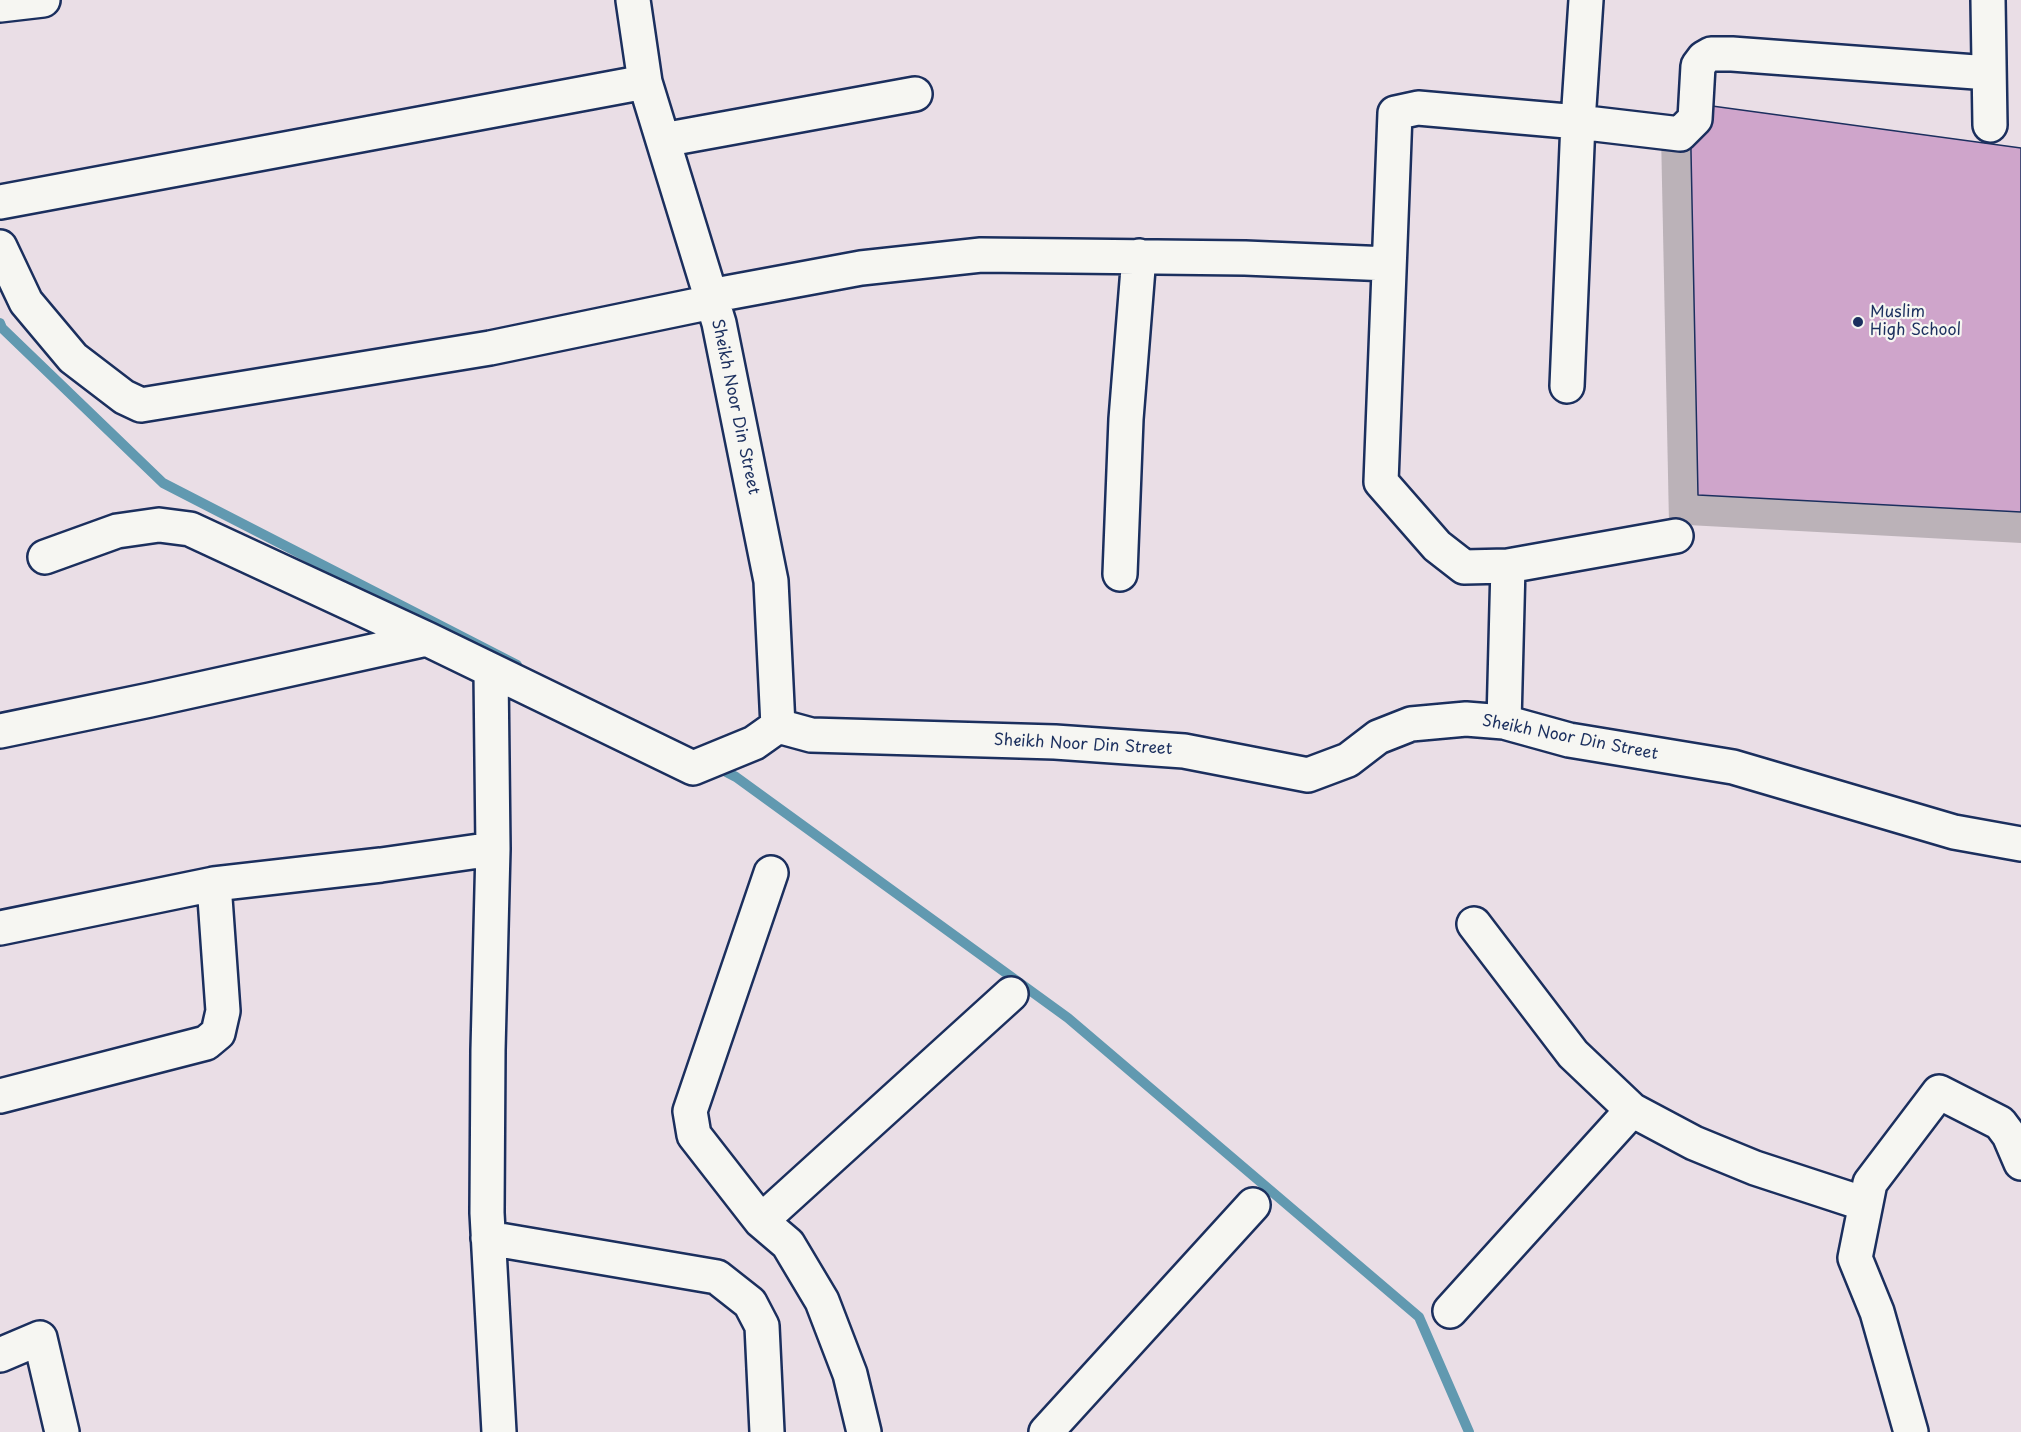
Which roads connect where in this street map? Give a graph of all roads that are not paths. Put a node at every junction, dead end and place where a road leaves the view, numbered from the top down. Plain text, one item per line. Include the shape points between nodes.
1 (43, 0) edge
2 (633, 0) edge
3 (1586, 0) edge
4 (1988, 0) edge
5 (0, 5) edge
6 (1989, 73) junction
7 (645, 82) junction
8 (915, 94) dead end
9 (1578, 122) junction
10 (1990, 125) dead end
11 (663, 140) junction
12 (0, 202) edge
13 (0, 247) edge
14 (1139, 256) junction
15 (1389, 264) junction
16 (711, 299) junction
17 (1567, 386) dead end
18 (1676, 536) dead end
19 (45, 557) dead end
20 (1508, 566) junction
21 (1120, 574) dead end
22 (427, 639) junction
23 (491, 671) junction
24 (1504, 722) junction
25 (0, 731) edge
26 (766, 734) junction
27 (2021, 844) edge
28 (493, 849) junction
29 (771, 873) dead end
30 (214, 884) junction
31 (1474, 924) dead end
32 (0, 928) edge
33 (1011, 994) dead end
34 (0, 1096) edge
35 (1632, 1110) junction
36 (2017, 1139) edge
37 (1865, 1204) junction
38 (1253, 1205) dead end
39 (761, 1221) junction
40 (488, 1238) junction
41 (1450, 1311) dead end
42 (0, 1355) edge
43 (62, 1432) edge
44 (499, 1432) edge
45 (768, 1432) edge
46 (864, 1432) edge
47 (1046, 1432) edge
48 (1911, 1432) edge

1 - 5 street
2 - 7 street, Sheikh Noor Din Street
3 - 9 street
4 - 6 street
6 - 9 street via 1711,54 1698,66 1695,119 1680,134
6 - 10 street
7 - 11 street, Sheikh Noor Din Street
7 - 12 street
8 - 11 street
9 - 15 street via 1418,108 1395,113
9 - 17 street
11 - 16 street, Sheikh Noor Din Street
13 - 16 street via 26,302 73,358 124,397 141,405 490,348
14 - 15 street
14 - 16 street via 981,255 861,268
14 - 21 street via 1126,419
15 - 20 street via 1381,482 1437,546 1464,567
16 - 26 street, Sheikh Noor Din Street via 771,581
18 - 20 street
19 - 22 street via 117,531 159,525 190,529
20 - 24 street
22 - 23 street
22 - 25 street
23 - 26 street via 693,768
23 - 28 street
24 - 26 street, Sheikh Noor Din Street via 1466,719 1411,724 1378,737 1348,760 1308,775 1184,752 1055,742
24 - 27 street, Sheikh Noor Din Street via 1569,740 1733,766 1954,832
28 - 30 street
28 - 40 street
29 - 39 street via 690,1111 694,1136
30 - 32 street
30 - 34 street via 223,1011 218,1033 206,1043
31 - 35 street via 1573,1054
33 - 39 street
35 - 37 street via 1694,1143 1755,1168
35 - 41 street
36 - 37 street via 2000,1123 1939,1092 1870,1183
37 - 48 street via 1855,1258 1877,1312
38 - 47 street
39 - 46 street via 788,1244 822,1301 850,1374
40 - 44 street
40 - 45 street via 717,1277 750,1303 762,1326
42 - 43 street via 40,1338

